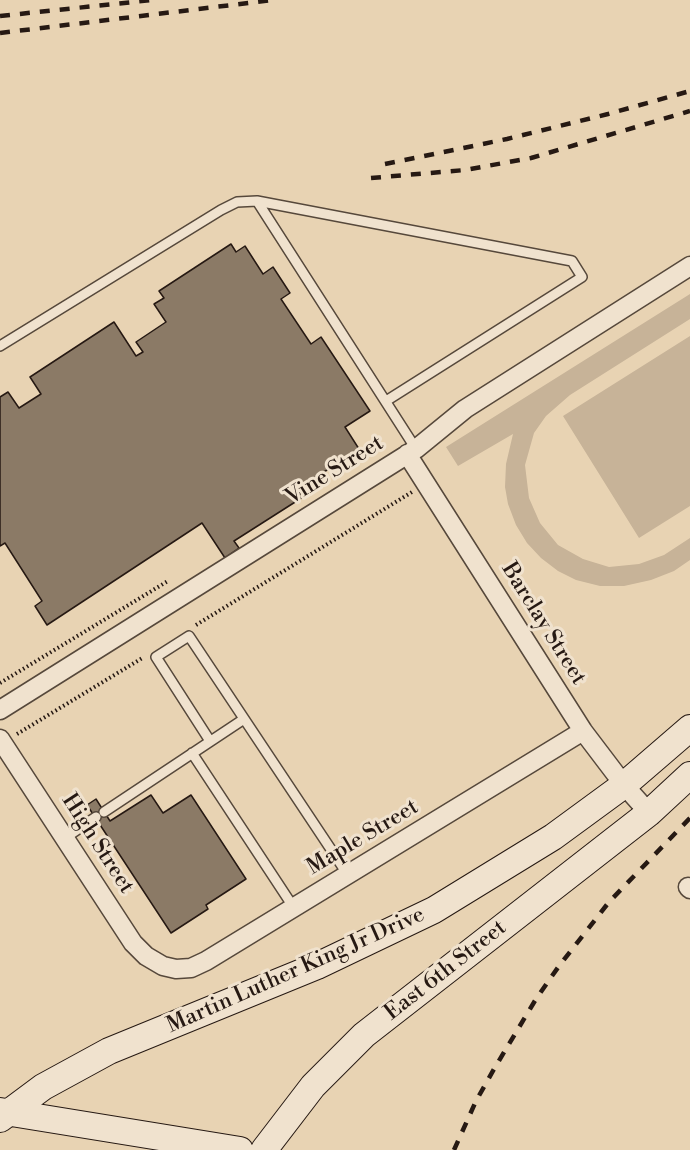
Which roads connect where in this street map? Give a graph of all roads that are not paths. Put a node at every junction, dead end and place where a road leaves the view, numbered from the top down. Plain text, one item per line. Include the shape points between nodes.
1 (257, 201) junction
2 (690, 266) edge
3 (0, 346) edge
4 (386, 401) junction
5 (412, 452) junction
6 (0, 710) edge
7 (244, 719) junction
8 (690, 728) edge
9 (583, 731) junction
10 (7, 737) edge
11 (210, 741) junction
12 (192, 753) junction
13 (690, 775) edge
14 (624, 786) junction
15 (649, 813) junction
16 (64, 838) junction
17 (348, 875) junction
18 (294, 908) junction
19 (163, 966) joint
20 (3, 1114) edge
21 (240, 1150) edge
22 (264, 1150) edge

1 - 3 lane via 237,202 221,210
1 - 4 lane
1 - 4 lane via 572,261 582,277
2 - 5 street, Vine Street via 465,409
4 - 5 lane
5 - 6 street, Vine Street
5 - 9 street, Barclay Street
7 - 11 lane
7 - 11 lane via 189,636 156,657
7 - 17 lane
8 - 14 main road, Martin Luther King Jr Drive
9 - 14 street, Barclay Street
9 - 17 street, Maple Street
10 - 16 street, High Street
11 - 12 lane
12 - 16 lane
12 - 18 lane
13 - 15 main road
14 - 15 street, Barclay Street
14 - 20 main road, Martin Luther King Jr Drive via 545,842 434,910 317,966 109,1051
15 - 22 main road, East 6th Street via 364,1035 313,1086
16 - 19 street, High Street via 133,943
17 - 18 street, Maple Street
18 - 19 street, Maple Street via 191,968
20 - 21 main road

